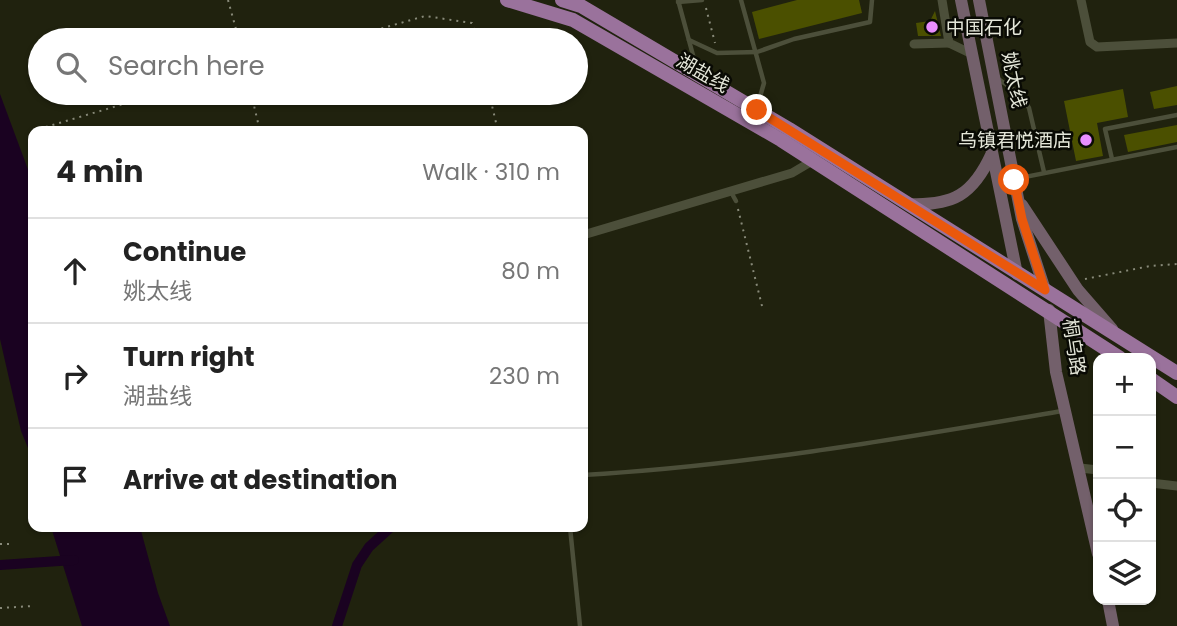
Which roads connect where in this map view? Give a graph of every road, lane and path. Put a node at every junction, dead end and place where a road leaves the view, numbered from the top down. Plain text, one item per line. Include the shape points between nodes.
1 (228, 0) edge
2 (507, 0) edge
3 (562, 0) edge
4 (703, 0) edge
5 (741, 0) edge
6 (872, 0) edge
7 (942, 0) edge
8 (961, 0) edge
9 (979, 0) edge
10 (1081, 0) edge
11 (678, 1) edge
12 (580, 3) edge
13 (236, 28) edge
14 (385, 28) edge
15 (473, 28) edge
16 (587, 28) edge
17 (588, 29) edge
18 (689, 40) junction
19 (949, 43) junction
20 (1177, 43) edge
21 (914, 44) dead end
22 (717, 52) junction
23 (757, 52) junction
24 (972, 54) junction
25 (699, 75) junction
26 (994, 75) junction
27 (120, 105) edge
28 (254, 105) edge
29 (492, 105) edge
30 (757, 110) junction
31 (1177, 115) edge
32 (49, 126) edge
33 (259, 126) edge
34 (497, 126) edge
35 (1177, 147) edge
36 (993, 153) junction
37 (1111, 159) junction
38 (814, 160) junction
39 (1044, 172) junction
40 (1014, 180) junction
41 (731, 191) junction
42 (1018, 199) junction
43 (736, 201) joint
44 (907, 204) junction
45 (588, 234) edge
46 (1177, 264) edge
47 (1017, 274) junction
48 (1073, 282) junction
49 (1045, 290) junction
50 (1027, 296) junction
51 (763, 310) dead end
52 (1049, 310) junction
53 (1119, 337) junction
54 (1113, 353) edge
55 (1177, 373) edge
56 (1156, 382) edge
57 (1177, 397) edge
58 (1067, 410) junction
59 (1080, 468) junction
60 (1093, 469) edge
61 (588, 475) edge
62 (1156, 484) edge
63 (1177, 486) edge
64 (571, 532) edge
65 (1095, 542) edge
66 (0, 544) edge
67 (12, 544) dead end
68 (1109, 605) edge
69 (33, 606) dead end
70 (0, 608) edge
71 (580, 626) edge
72 (1113, 626) edge

1 - 13 path
2 - 16 main road, 湖盐线
3 - 12 main road, 湖盐线
4 - 11 lane
4 - 22 path
5 - 23 lane
6 - 23 lane via 870,22
7 - 19 street
8 - 24 main road, 姚太线
9 - 26 main road, 姚太线
10 - 20 street via 1090,42 1097,47
11 - 18 lane
12 - 25 main road, 湖盐线
14 - 15 path via 433,15 472,23
17 - 38 main road, 湖盐线
18 - 22 lane
18 - 25 lane
19 - 21 street
19 - 24 street
22 - 23 lane
23 - 30 lane via 764,83
24 - 36 main road, 姚太线
25 - 30 main road, 湖盐线
26 - 39 lane via 1021,95 1029,108
26 - 40 main road, 姚太线
27 - 32 path
28 - 33 path
29 - 34 path
30 - 44 main road, 湖盐线
31 - 37 lane via 1105,129
35 - 37 lane
36 - 44 main road via 976,181 951,201
36 - 47 main road, 姚太线
37 - 39 lane
38 - 41 street via 792,173
38 - 50 main road, 湖盐线
39 - 40 lane
40 - 42 main road, 姚太线
41 - 43 lane
41 - 45 street
42 - 48 main road
42 - 49 main road, 姚太线
43 - 51 path
44 - 47 main road, 湖盐线
46 - 48 path
47 - 49 main road, 湖盐线
47 - 50 main road
48 - 53 main road
49 - 52 main road
49 - 53 main road, 湖盐线
50 - 52 main road, 湖盐线
52 - 54 main road, 湖盐线
52 - 58 main road, 桐乌路 via 1051,348
53 - 55 main road, 湖盐线
56 - 57 main road
58 - 59 main road, 桐乌路
58 - 61 lane via 879,442
59 - 60 street
59 - 65 main road, 桐乌路
62 - 63 street
64 - 71 lane
66 - 67 path
68 - 72 main road
69 - 70 path

